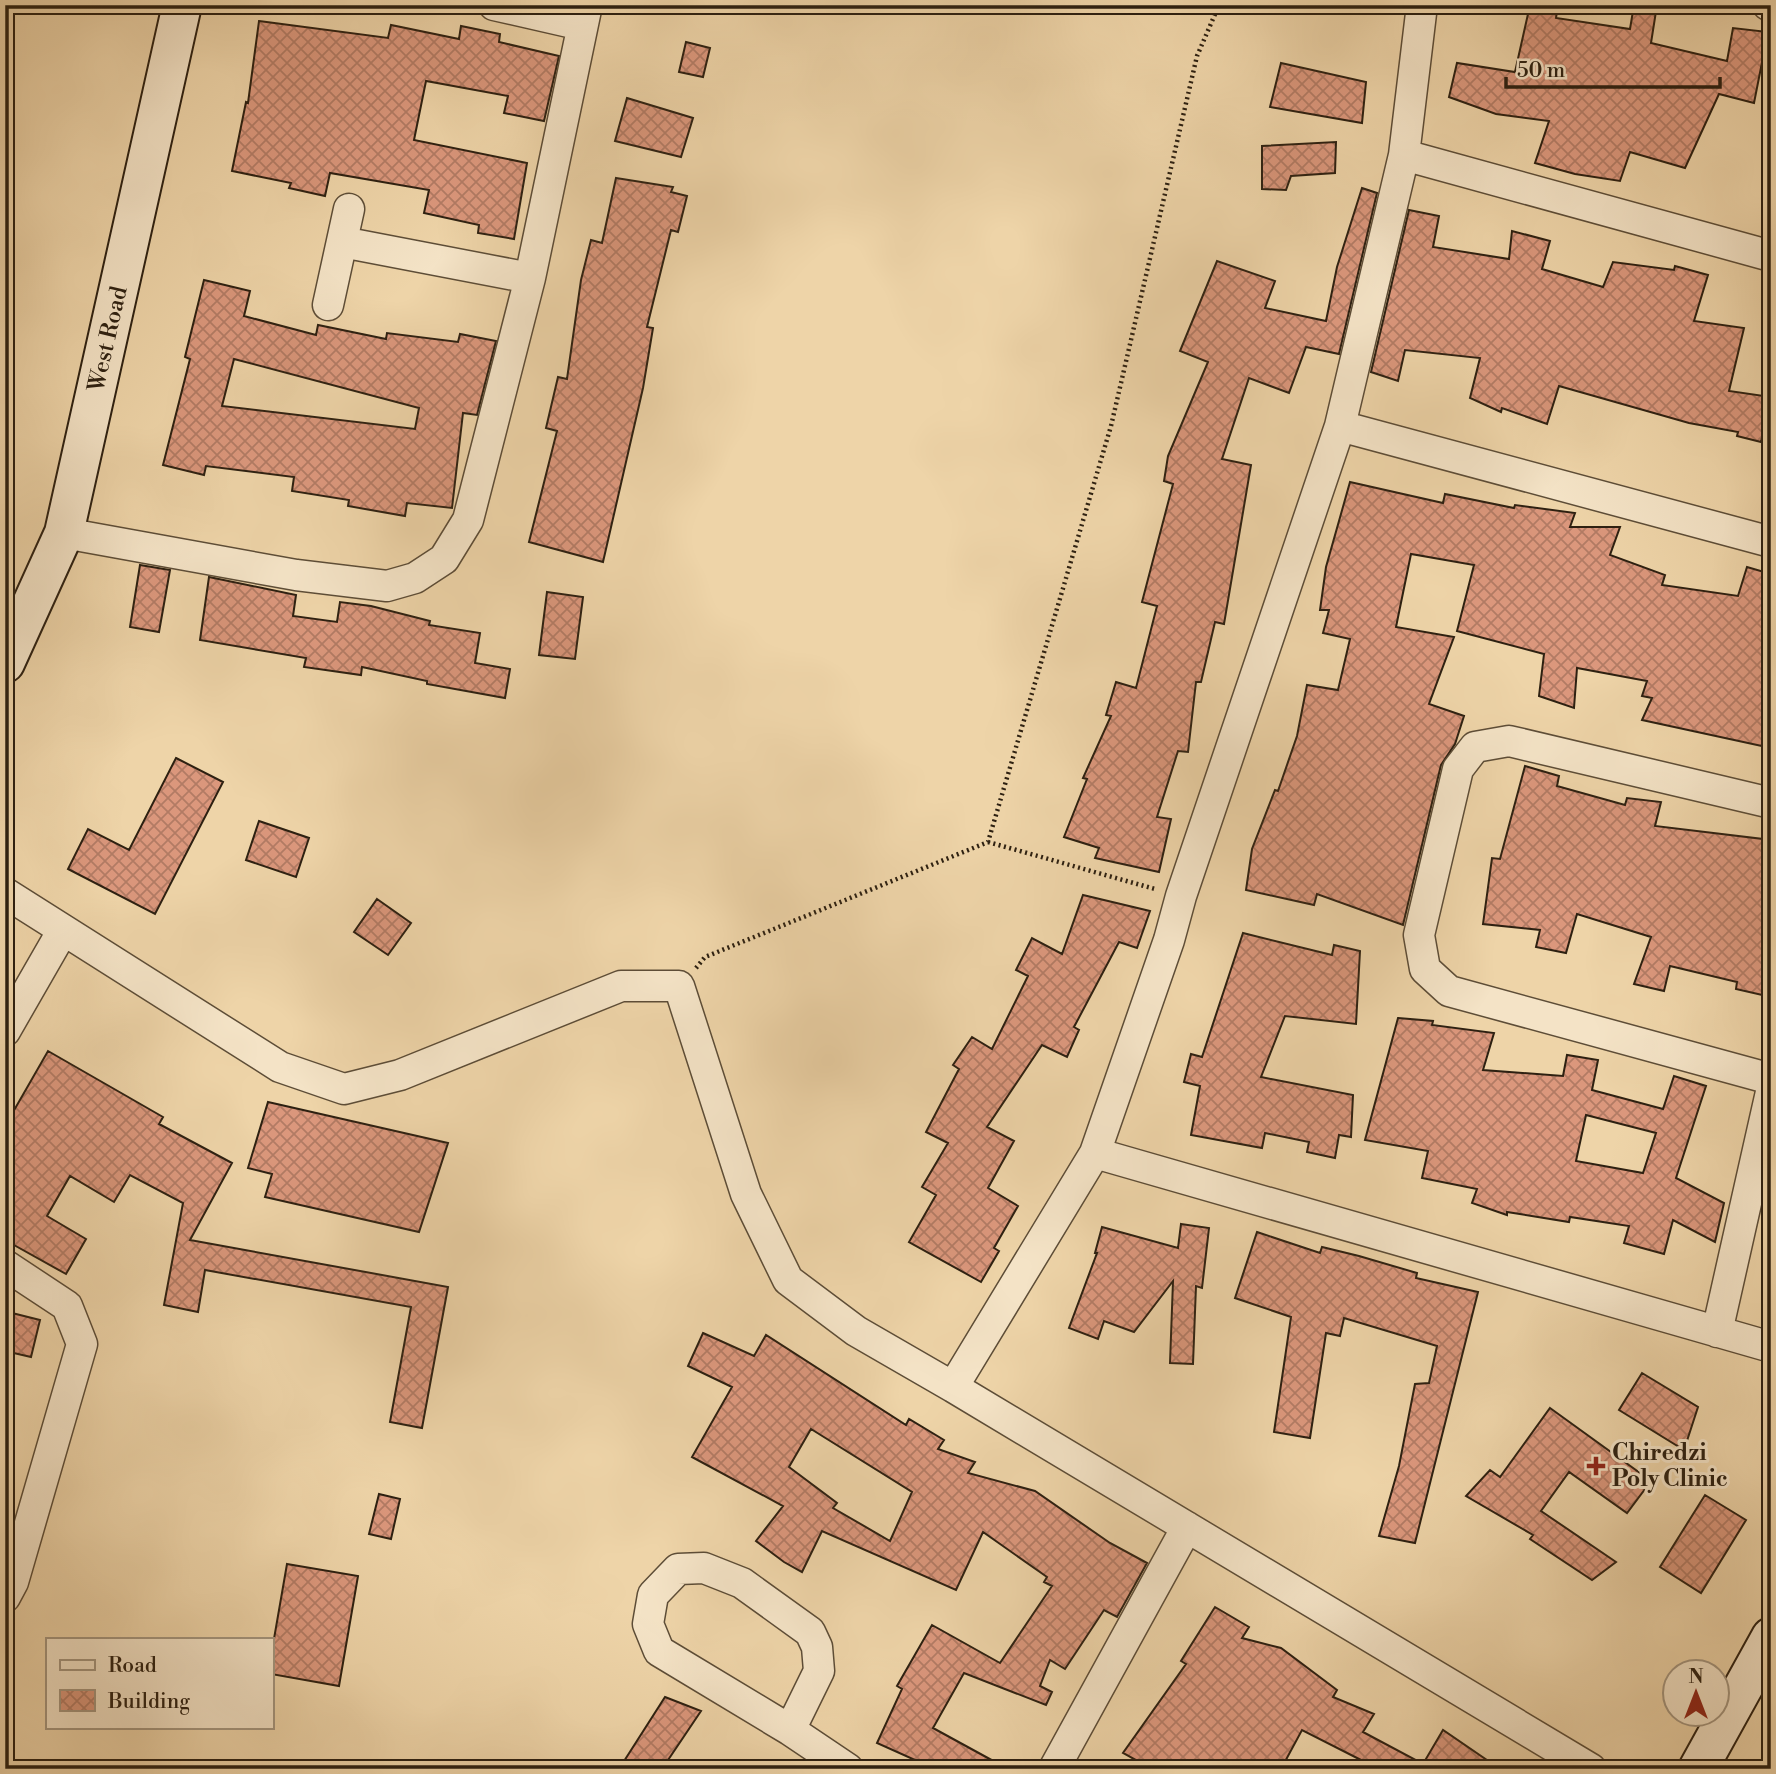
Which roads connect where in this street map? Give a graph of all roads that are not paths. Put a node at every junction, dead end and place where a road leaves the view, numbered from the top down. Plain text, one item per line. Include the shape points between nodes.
1 (182, 5) edge
2 (494, 5) edge
3 (1422, 5) edge
4 (585, 15) edge
5 (1404, 155) junction
6 (349, 209) dead end
7 (342, 242) junction
8 (1771, 256) edge
9 (530, 278) junction
10 (328, 305) dead end
11 (1340, 426) junction
12 (64, 533) junction
13 (1771, 542) edge
14 (5, 663) edge
15 (1771, 803) edge
16 (5, 893) edge
17 (63, 930) junction
18 (5, 1031) edge
19 (1771, 1079) edge
20 (1771, 1092) edge
21 (1095, 1153) junction
22 (5, 1265) edge
23 (1717, 1332) junction
24 (1771, 1347) edge
25 (953, 1387) junction
26 (1187, 1527) junction
27 (5, 1597) edge
28 (1771, 1637) edge
29 (790, 1730) junction
30 (848, 1769) edge
31 (1054, 1769) edge
32 (1591, 1769) edge
33 (1698, 1769) edge

1 - 12 street, West Road
2 - 4 street
3 - 5 street
4 - 9 street
5 - 8 street
5 - 11 street
6 - 7 street
7 - 9 street
7 - 10 street
9 - 12 street via 468,520 444,559 415,578 387,586 296,575
11 - 13 street
11 - 21 street
12 - 14 street, West Road
15 - 19 street via 1509,741 1475,747 1458,769 1419,935 1425,969 1449,991
16 - 17 street
17 - 18 street
17 - 25 street via 280,1067 344,1089 400,1075 621,986 679,986 746,1194 788,1280 856,1331
20 - 23 street
21 - 23 street
21 - 25 street
22 - 27 street via 67,1306 82,1344
23 - 24 street
25 - 26 street
26 - 31 street
26 - 32 street
28 - 33 street
29 - 29 street via 659,1651 648,1624 653,1595 678,1569 705,1568 742,1583 810,1632 820,1671
29 - 30 street

